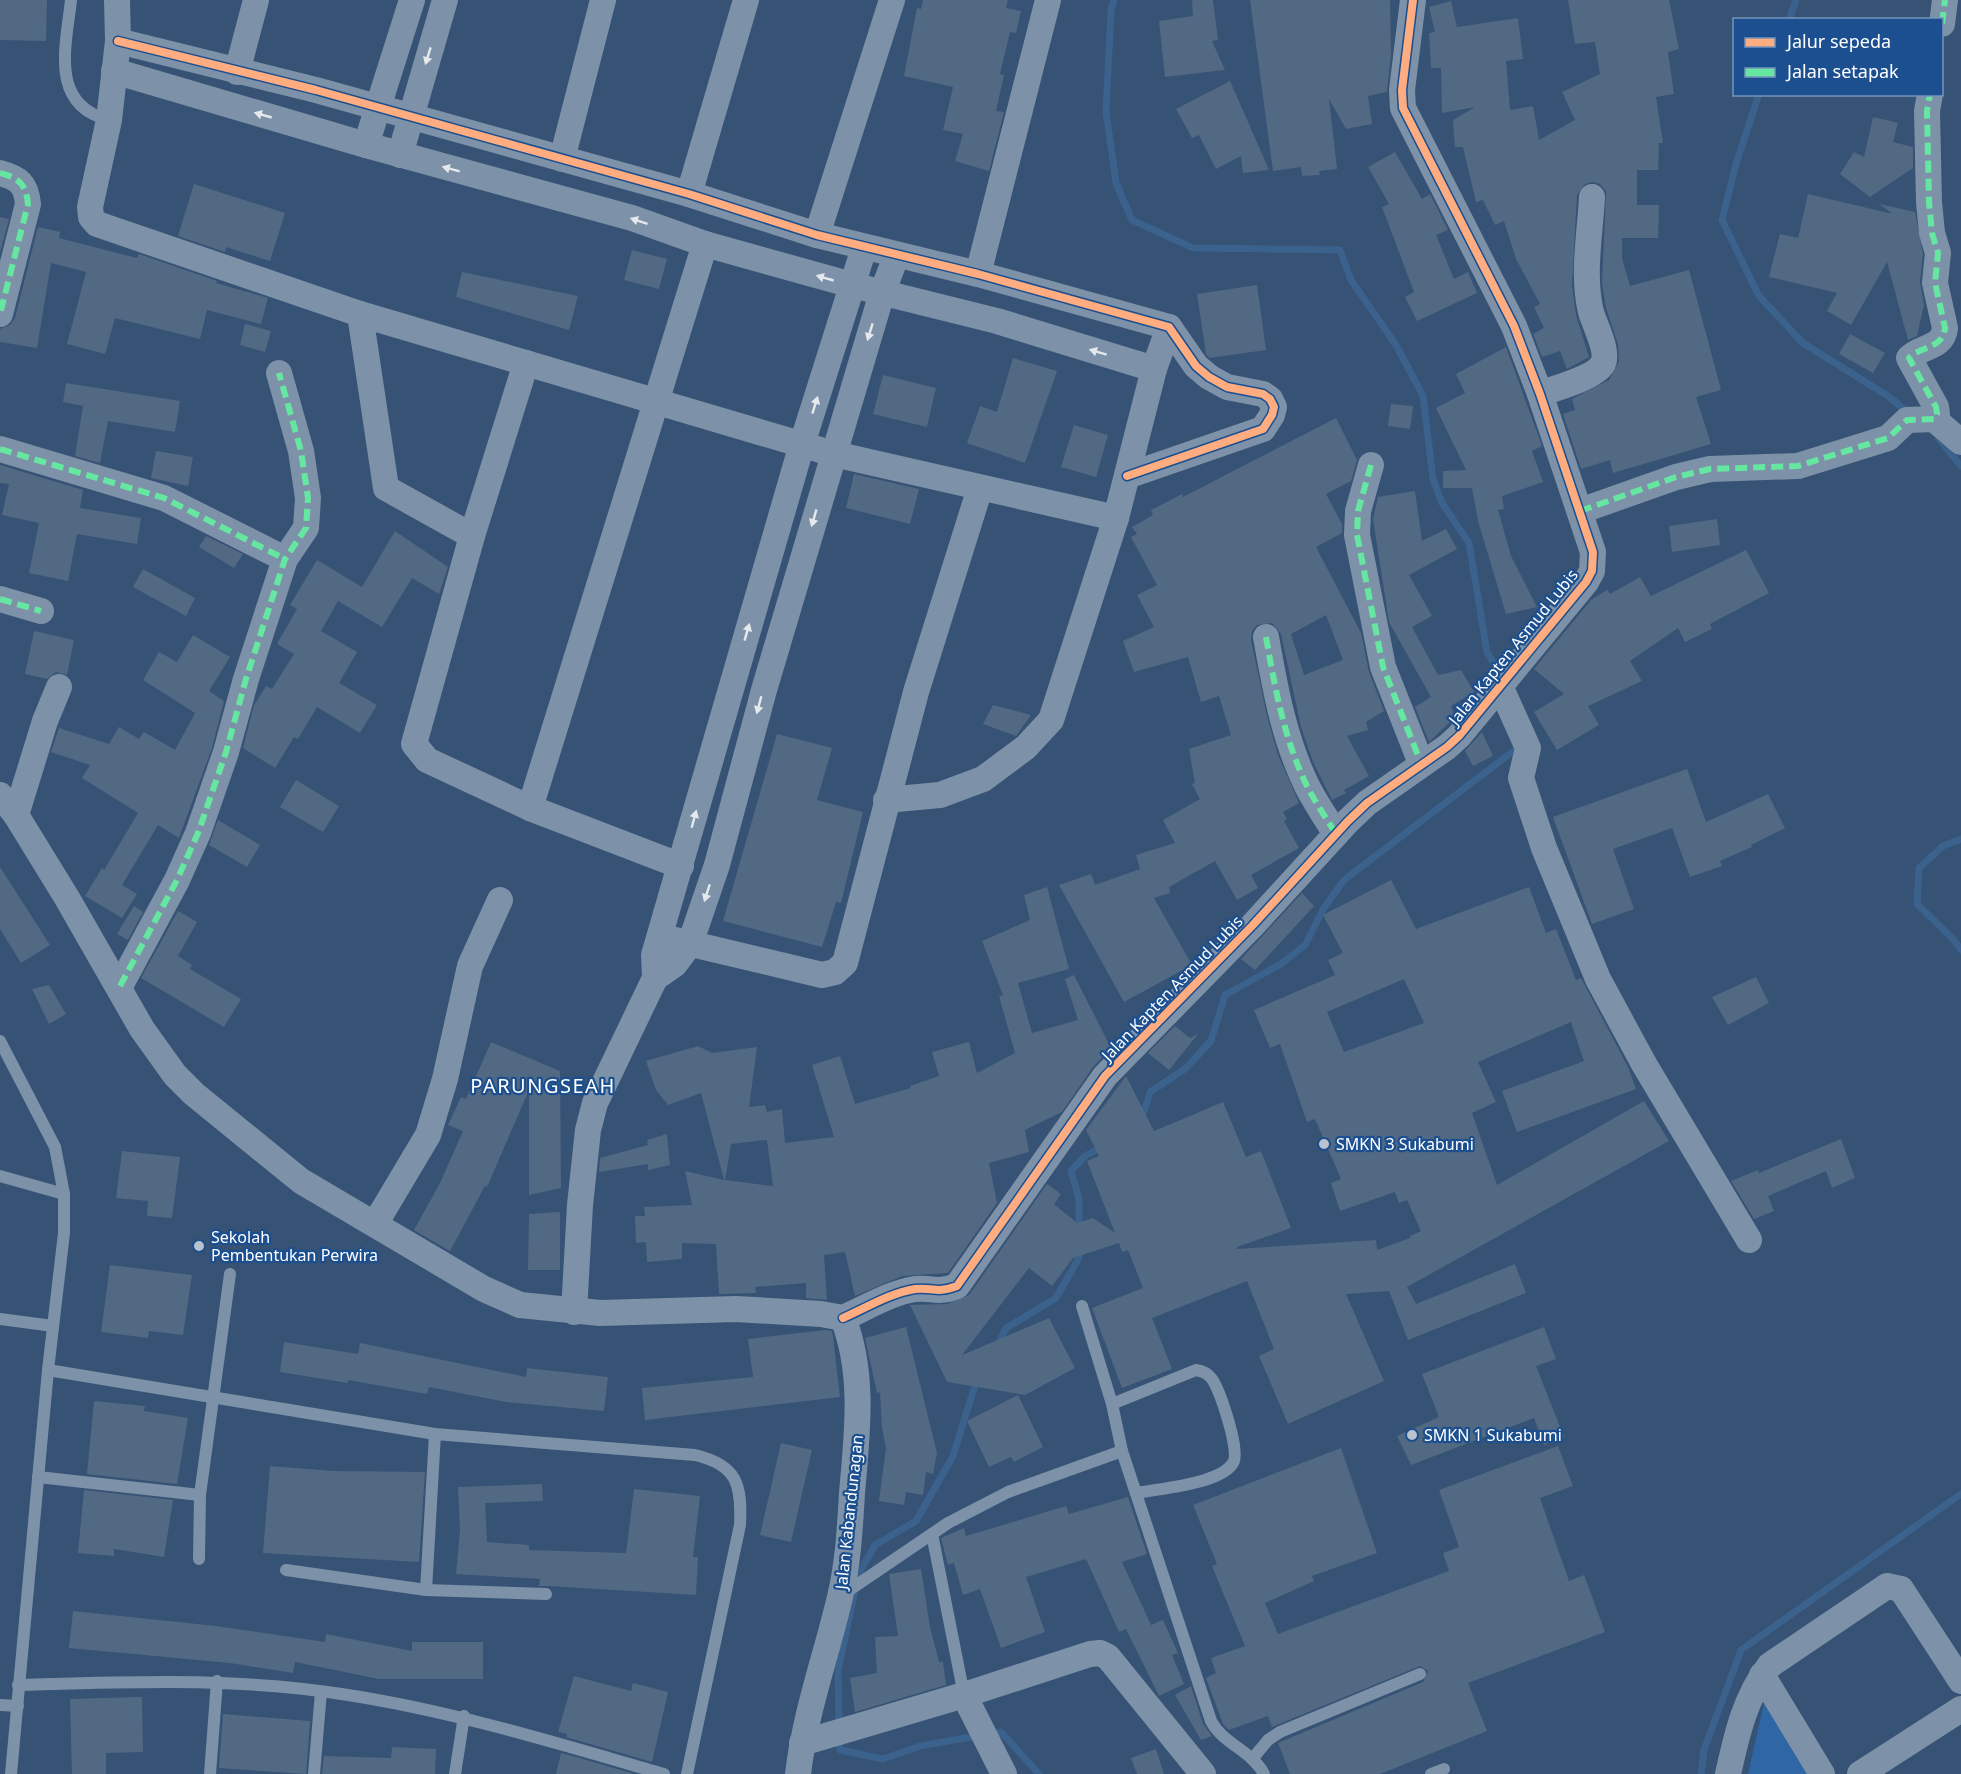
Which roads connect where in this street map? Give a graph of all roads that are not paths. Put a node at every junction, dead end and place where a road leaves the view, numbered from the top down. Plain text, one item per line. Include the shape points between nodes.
1 (71, 0) edge
2 (117, 0) edge
3 (256, 0) edge
4 (412, 0) edge
5 (445, 0) edge
6 (603, 0) edge
7 (746, 0) edge
8 (892, 0) edge
9 (1048, 0) edge
10 (1413, 0) edge
11 (1945, 0) edge
12 (1942, 18) edge
13 (118, 41) junction
14 (114, 71) junction
15 (237, 72) junction
16 (1930, 96) edge
17 (378, 107) junction
18 (409, 116) junction
19 (109, 120) junction
20 (366, 145) junction
21 (400, 155) junction
22 (562, 159) junction
23 (0, 173) edge
24 (689, 194) junction
25 (1592, 197) dead end
26 (817, 235) junction
27 (705, 244) junction
28 (864, 248) junction
29 (896, 256) junction
30 (978, 274) junction
31 (852, 285) junction
32 (882, 293) junction
33 (0, 314) edge
34 (360, 314) junction
35 (1169, 327) junction
36 (526, 363) junction
37 (1154, 369) junction
38 (279, 373) dead end
39 (1540, 394) junction
40 (658, 402) junction
41 (1934, 419) junction
42 (1961, 442) edge
43 (802, 444) junction
44 (0, 449) edge
45 (834, 454) junction
46 (1371, 465) dead end
47 (1127, 476) junction
48 (980, 488) junction
49 (1580, 512) junction
50 (1116, 518) junction
51 (472, 536) junction
52 (285, 559) junction
53 (761, 583) junction
54 (793, 591) junction
55 (0, 599) edge
56 (41, 611) dead end
57 (1266, 637) dead end
58 (59, 687) dead end
59 (1501, 688) junction
60 (1421, 763) junction
61 (0, 795) edge
62 (886, 800) junction
63 (530, 808) junction
64 (16, 815) junction
65 (1336, 834) junction
66 (681, 866) junction
67 (500, 900) dead end
68 (660, 936) junction
69 (690, 944) junction
70 (655, 978) junction
71 (120, 986) junction
72 (0, 1041) edge
73 (0, 1176) edge
74 (63, 1194) junction
75 (375, 1224) junction
76 (1749, 1240) dead end
77 (230, 1274) dead end
78 (1082, 1306) dead end
79 (574, 1311) junction
80 (843, 1318) junction
81 (0, 1319) edge
82 (53, 1326) junction
83 (48, 1370) junction
84 (212, 1398) junction
85 (1112, 1404) junction
86 (435, 1434) junction
87 (1122, 1451) junction
88 (38, 1477) junction
89 (1136, 1493) junction
90 (200, 1495) junction
91 (932, 1534) junction
92 (199, 1559) dead end
93 (285, 1570) dead end
94 (426, 1590) junction
95 (546, 1594) dead end
96 (841, 1596) junction
97 (1420, 1674) dead end
98 (1762, 1675) junction
99 (1961, 1681) edge
100 (217, 1682) junction
101 (18, 1685) junction
102 (321, 1692) junction
103 (964, 1695) junction
104 (0, 1705) edge
105 (18, 1707) junction
106 (1961, 1709) edge
107 (464, 1716) junction
108 (802, 1743) junction
109 (1253, 1758) junction
110 (1444, 1769) dead end
111 (1191, 1771) edge
112 (11, 1774) edge
113 (210, 1774) edge
114 (314, 1774) edge
115 (455, 1774) edge
116 (664, 1774) edge
117 (687, 1774) edge
118 (798, 1774) edge
119 (1004, 1774) edge
120 (1264, 1774) edge
121 (1431, 1774) edge
122 (1728, 1774) edge
123 (1822, 1774) edge
124 (1860, 1774) edge

1 - 19 lane via 63,68 80,106 94,117
2 - 13 street
3 - 15 street
4 - 17 street
5 -> 18 street
6 - 22 street
7 - 24 street
8 - 26 street
9 - 30 street
10 - 39 street, Jalan Kapten Asmud Lubis via 1402,108 1514,326
11 - 12 street
13 - 14 street
13 - 15 street
14 - 19 street
20 -> 14 street
15 - 17 street
16 - 41 street via 1929,202 1938,253 1935,283 1945,328 1935,345 1915,352 1910,358 1933,399 1937,414
17 - 18 street
17 - 20 street
18 - 21 street
18 - 22 street
19 - 34 street via 90,207 97,224
20 - 21 street
27 -> 21 street via 632,218
22 - 24 street
23 - 33 street via 17,178 26,190 28,204
24 - 26 street
25 - 39 street via 1588,285 1604,362 1595,373
26 - 28 street
31 -> 27 street
27 - 40 street
28 - 29 street
28 - 31 street
29 - 30 street
29 - 32 street
30 - 35 street
31 - 32 street
43 -> 31 street
37 -> 32 street via 997,321
32 -> 45 street
34 - 36 street
34 - 51 street via 386,488
35 - 37 street
35 - 47 street via 1196,366 1227,387 1263,394 1274,407 1272,415 1263,429 1250,436
36 - 40 street
36 - 51 street
37 - 47 street
38 - 52 street via 301,451 308,498 306,528
39 - 49 street, Jalan Kapten Asmud Lubis
40 - 43 street
40 - 63 street
41 - 42 street
41 - 49 street via 1907,420 1888,438 1798,466 1710,469 1676,477
43 - 45 street
43 - 53 street
44 - 52 street via 164,498
45 - 48 street
45 -> 54 street
46 - 60 street via 1358,511 1357,535 1383,667
47 - 50 street
48 - 50 street
48 - 62 street via 915,692
49 - 59 street, Jalan Kapten Asmud Lubis via 1593,552 1592,571
50 - 62 street via 1051,720 1026,747 983,779 940,795
51 - 63 street via 414,744 427,760
52 - 71 street via 211,800 177,880
53 - 54 street
66 -> 53 street
54 -> 69 street via 717,865
55 - 56 street
57 - 65 street via 1277,699 1291,746 1307,785
58 - 64 street
59 - 60 street, Jalan Kapten Asmud Lubis via 1447,747
59 - 76 street via 1528,748 1521,778 1544,848 1598,979
60 - 65 street, Jalan Kapten Asmud Lubis via 1367,803
61 - 64 street
62 - 69 street via 840,969 822,975
63 - 66 street
64 - 71 street
65 - 80 street, Jalan Kapten Asmud Lubis via 1105,1076 957,1286 936,1292 916,1289
66 - 68 street
67 - 75 street via 470,966 446,1079 428,1135
68 - 69 street
68 - 70 street via 654,955
69 - 70 street via 675,963
70 - 79 street via 595,1103 588,1130
71 - 75 street via 159,1053 194,1094 301,1180
72 - 74 lane via 55,1147
73 - 74 lane
74 - 82 lane via 64,1233
75 - 79 street via 484,1289 520,1305
77 - 84 lane
78 - 85 lane
79 - 80 street via 736,1308
80 - 96 street, Jalan Kabandunagan via 855,1357 858,1416
81 - 82 lane
82 - 83 lane
83 - 84 lane
83 - 88 lane
84 - 86 lane via 288,1407
84 - 90 lane
85 - 87 lane
85 - 89 lane via 1196,1370 1203,1371 1212,1379 1233,1441 1236,1456 1224,1472 1197,1482
86 - 94 lane
86 - 117 lane via 695,1455 717,1460 734,1478 741,1497 740,1525
87 - 89 lane
87 - 91 lane via 1008,1492
88 - 90 lane
88 - 101 lane
89 - 109 lane via 1211,1721 1223,1738
90 - 92 lane
91 - 96 lane
91 - 103 lane
93 - 94 lane
94 - 95 lane
96 - 108 street, Jalan Kabandunagan
97 - 109 lane via 1280,1732
98 - 99 street via 1770,1665 1892,1585 1901,1589
98 - 122 street via 1749,1698
98 - 123 street
100 - 101 lane
100 - 102 lane
100 - 113 lane
101 - 105 lane
102 - 107 lane
102 - 114 lane
103 - 108 street
103 - 111 street via 1100,1653 1108,1658
103 - 119 street
104 - 105 lane
105 - 112 lane
106 - 124 street
107 - 115 lane
107 - 116 lane
108 - 118 street, Jalan Kabandunagan
109 - 120 lane
110 - 121 lane

